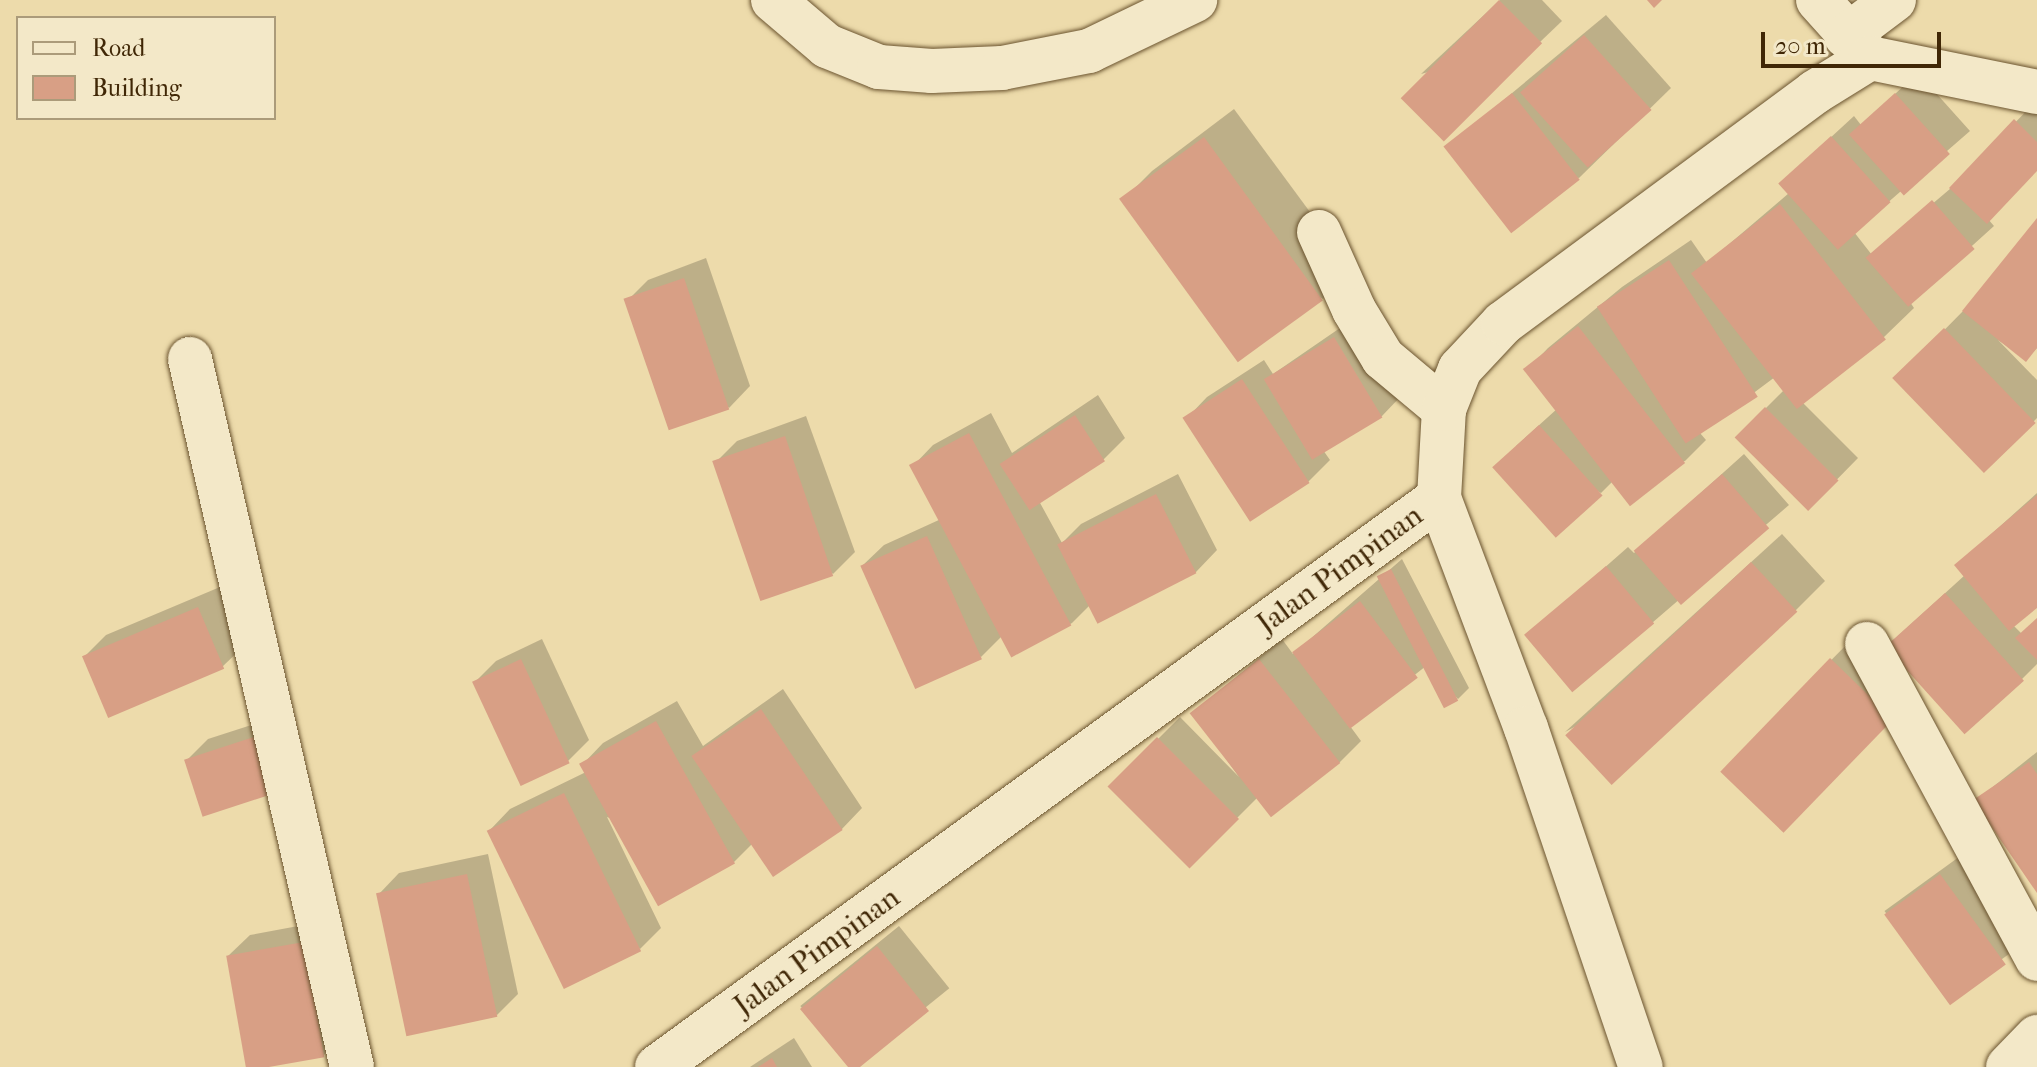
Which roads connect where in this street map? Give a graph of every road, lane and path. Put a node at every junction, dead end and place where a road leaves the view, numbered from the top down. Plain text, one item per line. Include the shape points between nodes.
1 (773, 0) edge
2 (1195, 0) edge
3 (1818, 0) edge
4 (1894, 0) edge
5 (1858, 47) junction
6 (2037, 92) edge
7 (1319, 232) dead end
8 (190, 359) dead end
9 (1444, 409) junction
10 (1439, 498) junction
11 (1867, 644) dead end
12 (2037, 959) edge
13 (2037, 1038) edge
14 (352, 1067) edge
15 (657, 1067) edge
16 (1641, 1067) edge
17 (2008, 1067) edge

1 - 2 street via 827,46 879,67 932,71 1002,68 1089,51
3 - 5 street
4 - 5 street, Jalan Pimpinan
5 - 6 street
5 - 9 street, Jalan Pimpinan via 1815,92 1503,323 1460,369
7 - 9 street via 1354,310 1383,358
8 - 14 street
9 - 10 street, Jalan Pimpinan
10 - 15 street, Jalan Pimpinan
10 - 16 street via 1526,728
11 - 12 street
13 - 17 street

